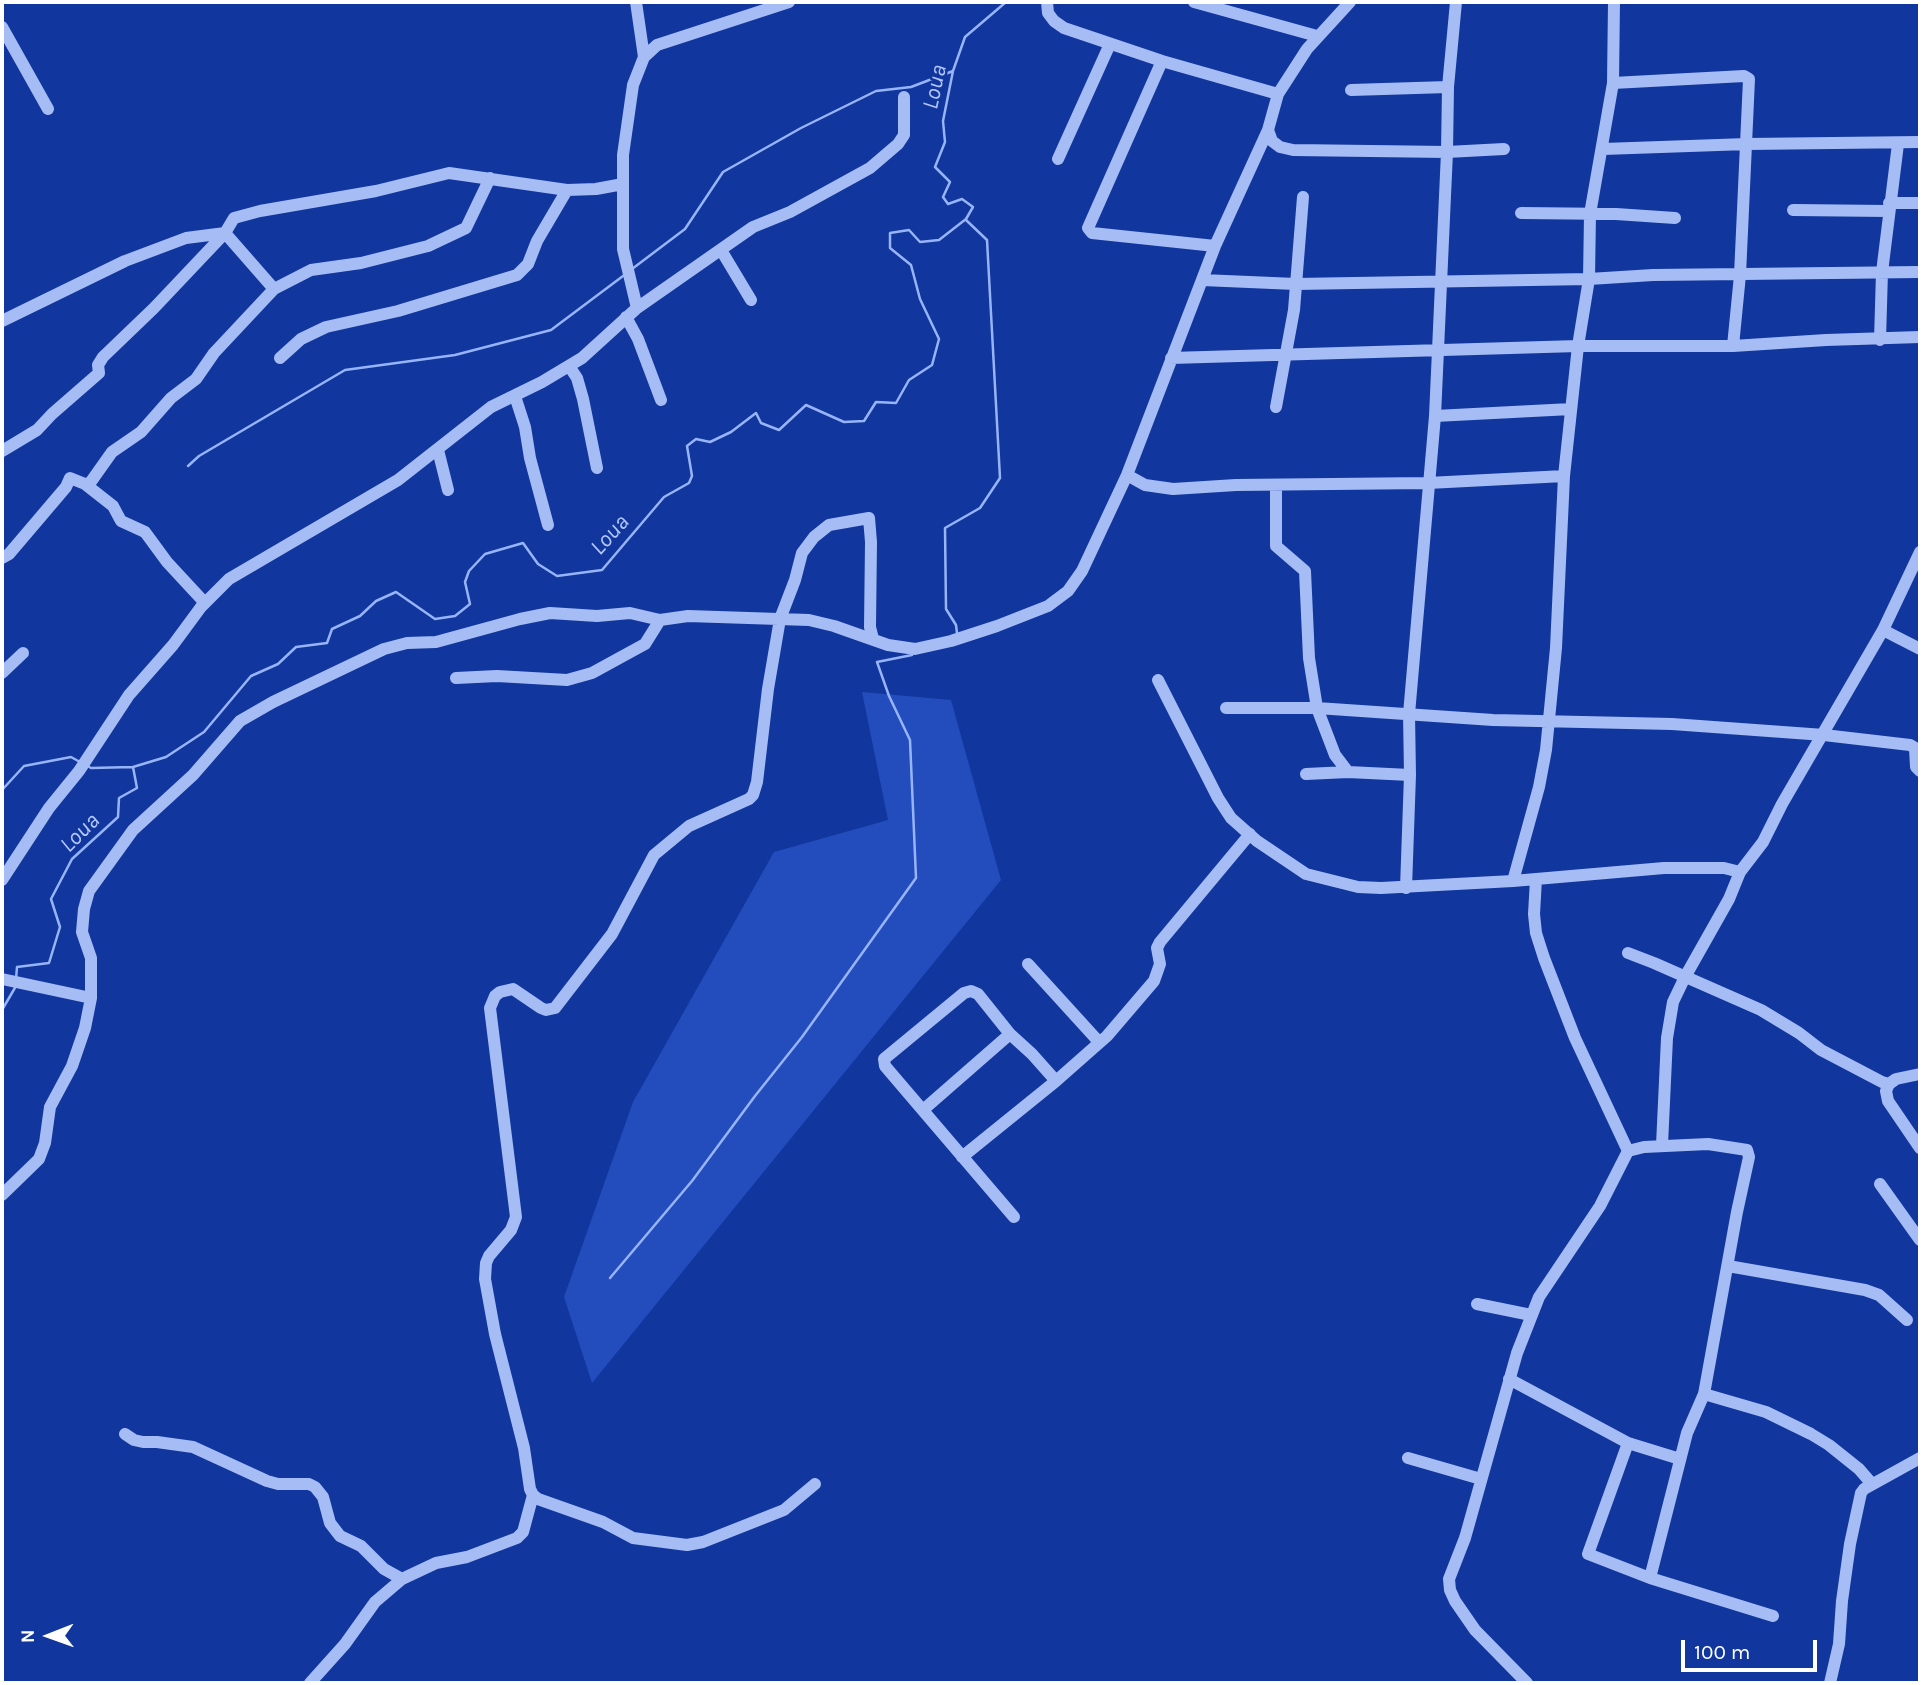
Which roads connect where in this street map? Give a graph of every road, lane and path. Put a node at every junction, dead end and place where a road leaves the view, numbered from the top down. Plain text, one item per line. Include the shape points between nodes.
1 (636, 2) edge
2 (789, 2) edge
3 (1047, 2) edge
4 (1194, 2) edge
5 (1350, 2) edge
6 (1456, 2) edge
7 (1614, 2) edge
8 (764, 6) edge
9 (2, 27) edge
10 (1317, 36) junction
11 (1110, 44) junction
12 (644, 57) junction
13 (1162, 61) junction
14 (1613, 83) junction
15 (1448, 87) junction
16 (1351, 90) dead end
17 (1278, 94) junction
18 (904, 97) dead end
19 (48, 109) dead end
20 (1268, 130) junction
21 (1920, 142) edge
22 (1747, 144) junction
23 (1898, 144) junction
24 (1504, 149) dead end
25 (1602, 149) junction
26 (1447, 152) junction
27 (1058, 159) dead end
28 (490, 178) junction
29 (623, 184) junction
30 (567, 190) junction
31 (1303, 197) dead end
32 (1920, 203) edge
33 (1888, 207) junction
34 (1793, 209) dead end
35 (1521, 213) dead end
36 (1590, 214) junction
37 (1675, 218) dead end
38 (225, 233) junction
39 (1215, 246) junction
40 (721, 250) junction
41 (1882, 272) junction
42 (1920, 272) edge
43 (1740, 275) junction
44 (1589, 279) junction
45 (1202, 280) junction
46 (1440, 282) junction
47 (1296, 284) junction
48 (274, 289) junction
49 (751, 300) dead end
50 (637, 308) junction
51 (626, 317) junction
52 (2, 321) edge
53 (1920, 337) edge
54 (1880, 340) junction
55 (1578, 346) junction
56 (1733, 346) junction
57 (1438, 350) junction
58 (1284, 355) junction
59 (280, 358) dead end
60 (1171, 358) junction
61 (569, 366) junction
62 (515, 396) junction
63 (661, 400) dead end
64 (1276, 407) dead end
65 (1572, 409) junction
66 (1435, 416) junction
67 (438, 450) junction
68 (2, 451) edge
69 (597, 468) dead end
70 (1127, 475) junction
71 (1564, 476) junction
72 (1428, 483) junction
73 (85, 484) junction
74 (1276, 485) junction
75 (448, 490) dead end
76 (548, 525) dead end
77 (1920, 552) edge
78 (2, 558) edge
79 (1915, 579) edge
80 (205, 603) junction
81 (780, 619) junction
82 (660, 620) junction
83 (1883, 630) junction
84 (873, 639) junction
85 (1920, 649) edge
86 (23, 653) dead end
87 (2, 673) edge
88 (456, 678) dead end
89 (1158, 680) dead end
90 (1226, 708) dead end
91 (1317, 708) junction
92 (1409, 714) junction
93 (1549, 721) junction
94 (1824, 735) junction
95 (1920, 771) edge
96 (1348, 772) junction
97 (1306, 774) dead end
98 (1410, 775) junction
99 (1250, 834) junction
100 (1740, 872) junction
101 (1536, 879) junction
102 (2, 880) edge
103 (1513, 881) junction
104 (1406, 888) junction
105 (1628, 953) dead end
106 (1028, 964) dead end
107 (1685, 977) junction
108 (11, 980) edge
109 (91, 998) junction
110 (1010, 1034) junction
111 (1099, 1042) junction
112 (1920, 1074) edge
113 (1056, 1081) junction
114 (1889, 1084) junction
115 (923, 1110) junction
116 (1662, 1145) junction
117 (1920, 1148) edge
118 (1628, 1151) junction
119 (962, 1157) junction
120 (1880, 1184) dead end
121 (2, 1195) edge
122 (1014, 1217) dead end
123 (1920, 1240) edge
124 (1728, 1266) junction
125 (1477, 1304) dead end
126 (1531, 1315) junction
127 (1907, 1320) dead end
128 (1510, 1380) junction
129 (1704, 1394) junction
130 (125, 1434) dead end
131 (1628, 1443) junction
132 (1408, 1458) dead end
133 (1920, 1458) edge
134 (1680, 1459) junction
135 (1480, 1479) junction
136 (815, 1484) dead end
137 (1872, 1484) junction
138 (533, 1495) junction
139 (1650, 1578) junction
140 (402, 1579) junction
141 (1773, 1616) dead end
142 (310, 1683) edge
143 (1527, 1683) edge
144 (1830, 1683) edge

1 - 12 street
2 - 8 street
3 - 11 street via 1048,13 1064,28
4 - 10 street
5 - 10 street
6 - 15 street
7 - 14 street
8 - 12 street via 657,45
9 - 19 street
10 - 17 street
11 - 13 street
11 - 27 street
12 - 29 street via 633,85
13 - 17 street
13 - 39 street via 1088,228 1091,233
14 - 22 street via 1746,76
14 - 25 street
15 - 16 street
15 - 26 street
17 - 20 street
18 - 40 street via 904,135 870,168 753,227
20 - 26 street via 1272,141 1293,150
20 - 39 street
21 - 23 street
22 - 23 street
22 - 25 street
22 - 43 street
23 - 33 street
24 - 26 street
25 - 36 street
26 - 46 street
28 - 30 street
28 - 38 street via 449,173 260,211 234,218
28 - 48 street via 466,228 428,246 311,270
29 - 30 street
29 - 50 street via 622,249
30 - 59 street via 528,264 517,275 326,327 301,339
31 - 47 street
32 - 33 street
33 - 34 street
33 - 41 street
35 - 36 street
36 - 37 street
36 - 44 street
38 - 48 street
38 - 52 street via 186,238 125,261
38 - 68 street via 103,357 99,373 37,430
39 - 45 street
40 - 49 street
40 - 50 street
41 - 42 street
41 - 43 street
41 - 54 street
43 - 44 street
43 - 56 street
44 - 46 street
44 - 55 street
45 - 47 street
45 - 60 street
46 - 47 street
46 - 57 street
47 - 58 street
48 - 73 street via 196,379 171,398 141,432 112,452
50 - 51 street
51 - 61 street
51 - 63 street
53 - 54 street
54 - 56 street
55 - 56 street
55 - 57 street
55 - 65 street
57 - 58 street
57 - 66 street
58 - 60 street
58 - 64 street
60 - 70 street
61 - 62 street
61 - 69 street via 583,399
62 - 67 street via 491,407
62 - 76 street
65 - 66 street
65 - 71 street
66 - 72 street
67 - 75 street
67 - 80 street via 398,481 229,579
70 - 74 street via 1161,488
70 - 84 street via 1082,571 1068,591 1048,606 957,640 915,649
71 - 72 street
71 - 93 street
72 - 74 street
72 - 92 street
73 - 78 street via 70,478
73 - 80 street via 113,506 121,521 145,532
74 - 91 street via 1276,546 1306,576 1309,658
77 - 79 street
79 - 83 street
80 - 102 street via 129,695
81 - 82 street via 688,616
81 - 84 street via 809,620
81 - 84 street via 802,553 814,537 829,525 869,518
81 - 138 street via 753,795 689,826 654,855 612,934 555,1008 541,1008 513,989 500,992 490,1008 516,1217 489,1256 485,1279
82 - 88 street via 645,644 592,673 567,680
82 - 109 street via 630,613 550,613 436,642 407,643 384,649 240,721 193,775 133,830 89,891 82,932 91,958
83 - 85 street
83 - 94 street
86 - 87 street
89 - 99 street via 1218,798 1231,818
90 - 91 street
91 - 92 street
91 - 96 street via 1335,755
92 - 93 street
92 - 98 street
93 - 94 street
93 - 103 street via 1539,787
94 - 95 street via 1910,745 1915,748
94 - 100 street via 1763,842
96 - 97 street
96 - 98 street
98 - 104 street
99 - 104 street via 1306,874 1358,887
99 - 111 street via 1160,942 1154,981
100 - 101 street via 1664,868
100 - 107 street
101 - 103 street
101 - 118 street via 1536,933 1544,958 1575,1038
103 - 104 street
105 - 107 street
106 - 111 street
107 - 114 street via 1761,1010 1821,1050
107 - 116 street via 1673,1002 1667,1038
108 - 109 street
109 - 121 street via 72,1066 50,1107 39,1159
110 - 113 street
110 - 115 street
110 - 115 street via 978,994 968,991 886,1057 885,1066
111 - 113 street
112 - 114 street
113 - 119 street
114 - 117 street via 1888,1101
115 - 119 street
116 - 118 street
116 - 124 street via 1747,1150
118 - 126 street via 1600,1206
119 - 122 street
120 - 123 street
124 - 127 street via 1865,1290 1879,1295
124 - 129 street
125 - 126 street
126 - 128 street
128 - 131 street
128 - 135 street
129 - 134 street
129 - 137 street via 1766,1412 1811,1434 1860,1469
130 - 140 street via 143,1443 193,1447 267,1481 315,1487 340,1536 361,1546
131 - 134 street
131 - 139 street via 1588,1554
132 - 135 street
133 - 137 street
134 - 139 street
135 - 143 street via 1449,1579 1450,1590 1475,1630
136 - 138 street via 784,1510 687,1545 633,1538
137 - 144 street via 1861,1493 1857,1509
138 - 140 street via 523,1532 517,1538 436,1563
139 - 141 street
140 - 142 street via 375,1602

